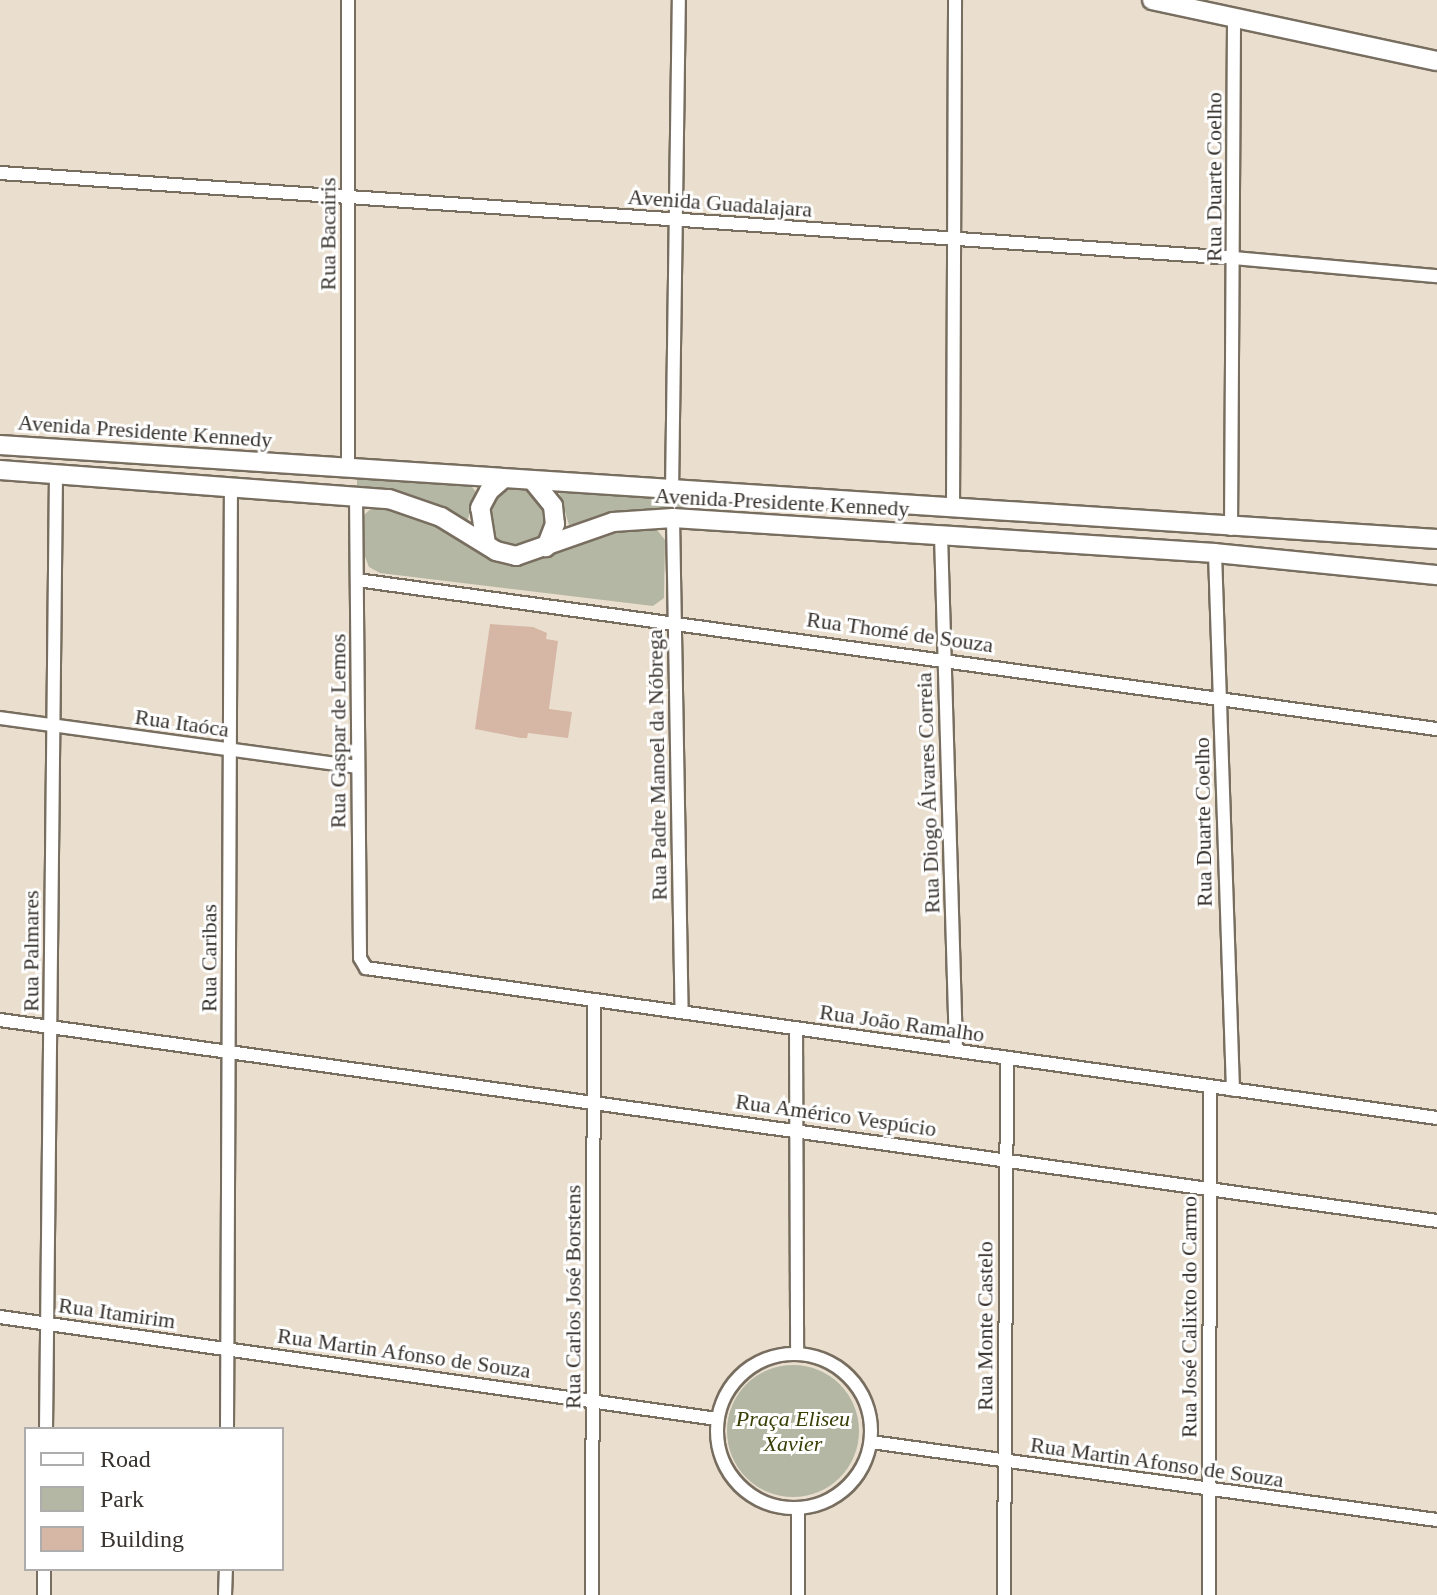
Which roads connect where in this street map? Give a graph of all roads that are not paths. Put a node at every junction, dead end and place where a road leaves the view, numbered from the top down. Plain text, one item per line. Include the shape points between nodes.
1 (348, 0) edge
2 (679, 0) edge
3 (955, 0) edge
4 (1152, 0) edge
5 (1234, 17) junction
6 (1437, 61) edge
7 (0, 173) edge
8 (348, 195) junction
9 (676, 220) junction
10 (956, 240) junction
11 (1234, 258) junction
12 (1437, 276) edge
13 (0, 445) edge
14 (348, 469) junction
15 (0, 470) edge
16 (56, 474) junction
17 (503, 479) junction
18 (533, 481) junction
19 (231, 487) junction
20 (672, 491) junction
21 (356, 495) junction
22 (953, 508) junction
23 (673, 518) junction
24 (1231, 529) junction
25 (941, 535) junction
26 (1437, 539) edge
27 (486, 544) junction
28 (546, 547) junction
29 (1215, 553) junction
30 (1437, 566) edge
31 (1408, 572) junction
32 (1437, 575) edge
33 (357, 580) junction
34 (674, 620) junction
35 (945, 659) junction
36 (1221, 699) junction
37 (0, 718) edge
38 (53, 725) junction
39 (1437, 729) edge
40 (230, 750) junction
41 (358, 767) junction
42 (363, 965) joint
43 (594, 1000) junction
44 (682, 1012) junction
45 (0, 1020) edge
46 (51, 1027) junction
47 (796, 1028) junction
48 (956, 1050) junction
49 (229, 1052) junction
50 (1007, 1058) junction
51 (1210, 1086) junction
52 (1233, 1090) junction
53 (594, 1102) junction
54 (1437, 1118) edge
55 (797, 1130) junction
56 (1006, 1158) junction
57 (1209, 1187) junction
58 (1437, 1221) edge
59 (0, 1317) edge
60 (47, 1324) junction
61 (228, 1349) junction
62 (797, 1354) junction
63 (593, 1400) junction
64 (717, 1419) junction
65 (46, 1427) edge
66 (227, 1427) edge
67 (871, 1442) junction
68 (1005, 1461) junction
69 (1209, 1489) junction
70 (798, 1509) junction
71 (1437, 1520) edge
72 (44, 1571) edge
73 (226, 1571) edge
74 (44, 1595) edge
75 (225, 1595) edge
76 (592, 1595) edge
77 (798, 1595) edge
78 (1004, 1595) edge
79 (1209, 1595) edge

1 - 8 street, Rua Bacairis
2 - 9 street
3 - 10 street
4 - 5 main road
5 - 6 main road
5 - 11 street, Rua Duarte Coelho
7 - 8 street, Avenida Guadalajara
8 - 9 street, Avenida Guadalajara
8 - 14 street, Rua Bacairis
9 - 10 street, Avenida Guadalajara
9 - 20 street
10 - 11 street, Avenida Guadalajara
10 - 22 street
11 - 12 street, Avenida Guadalajara
11 - 24 street, Rua Duarte Coelho
13 - 14 main road, Avenida Presidente Kennedy
14 - 17 main road, Avenida Presidente Kennedy
15 - 16 main road, Avenida Presidente Kennedy
16 - 19 main road, Avenida Presidente Kennedy
16 - 38 street, Rua Palmares
17 - 18 main road, Avenida Presidente Kennedy
17 - 27 main road via 480,508
18 - 20 main road, Avenida Presidente Kennedy
18 - 28 main road via 553,506 555,524
19 - 21 main road, Avenida Presidente Kennedy
19 - 40 street, Rua Caribas
20 - 22 main road, Avenida Presidente Kennedy
21 - 27 main road, Avenida Presidente Kennedy via 415,507
21 - 33 street, Rua Gaspar de Lemos
22 - 24 main road, Avenida Presidente Kennedy
23 - 25 main road, Avenida Presidente Kennedy
23 - 28 main road, Avenida Presidente Kennedy via 613,522
23 - 34 street, Rua Padre Manoel da Nóbrega
24 - 26 main road, Avenida Presidente Kennedy
25 - 29 main road, Avenida Presidente Kennedy
25 - 35 street, Rua Diogo Álvares Correia
27 - 28 main road, Avenida Presidente Kennedy via 516,556
29 - 31 main road, Avenida Presidente Kennedy
29 - 36 street, Rua Duarte Coelho
30 - 31 main road
31 - 32 main road, Avenida Presidente Kennedy
33 - 34 street, Rua Thomé de Souza
33 - 41 street, Rua Gaspar de Lemos
34 - 35 street, Rua Thomé de Souza
34 - 44 street, Rua Padre Manoel da Nóbrega
35 - 36 street, Rua Thomé de Souza
35 - 48 street, Rua Diogo Álvares Correia
36 - 39 street, Rua Thomé de Souza
36 - 52 street, Rua Duarte Coelho
37 - 38 street, Rua Itaóca
38 - 40 street, Rua Itaóca
38 - 46 street, Rua Palmares
40 - 41 street, Rua Itaóca
40 - 49 street, Rua Caribas
41 - 42 street, Rua Gaspar de Lemos
42 - 43 street, Rua João Ramalho
43 - 44 street, Rua João Ramalho
43 - 53 street, Rua Carlos José Borstens
44 - 47 street, Rua João Ramalho
45 - 46 street, Rua Américo Vespúcio
46 - 49 street, Rua Américo Vespúcio
46 - 60 street, Rua Palmares
47 - 48 street, Rua João Ramalho
47 - 55 street
48 - 50 street, Rua João Ramalho
49 - 53 street, Rua Américo Vespúcio
49 - 61 street, Rua Caribas
50 - 51 street, Rua João Ramalho
50 - 56 street, Rua Monte Castelo
51 - 52 street, Rua João Ramalho
51 - 57 street, Rua José Calixto do Carmo
52 - 54 street, Rua João Ramalho
53 - 55 street, Rua Américo Vespúcio
53 - 63 street, Rua Carlos José Borstens
55 - 56 street, Rua Américo Vespúcio
55 - 62 street
56 - 57 street, Rua Américo Vespúcio
56 - 68 street, Rua Monte Castelo
57 - 58 street, Rua Américo Vespúcio
57 - 69 street, Rua José Calixto do Carmo
59 - 60 street, Rua Itamirim
60 - 61 street, Rua Itamirim
60 - 65 street, Rua Palmares
61 - 63 street, Rua Martin Afonso de Souza
61 - 66 street, Rua Caribas
62 - 64 street via 775,1356 737,1379
62 - 67 street via 818,1358 853,1382 865,1400
63 - 64 street, Rua Martin Afonso de Souza
63 - 76 street, Rua Carlos José Borstens
64 - 70 street via 724,1464 736,1483 754,1498
67 - 68 street, Rua Martin Afonso de Souza
67 - 70 street via 854,1481 819,1505
68 - 69 street, Rua Martin Afonso de Souza
68 - 78 street, Rua Monte Castelo
69 - 71 street, Rua Martin Afonso de Souza
69 - 79 street, Rua José Calixto do Carmo
70 - 77 street
72 - 74 street
73 - 75 street

